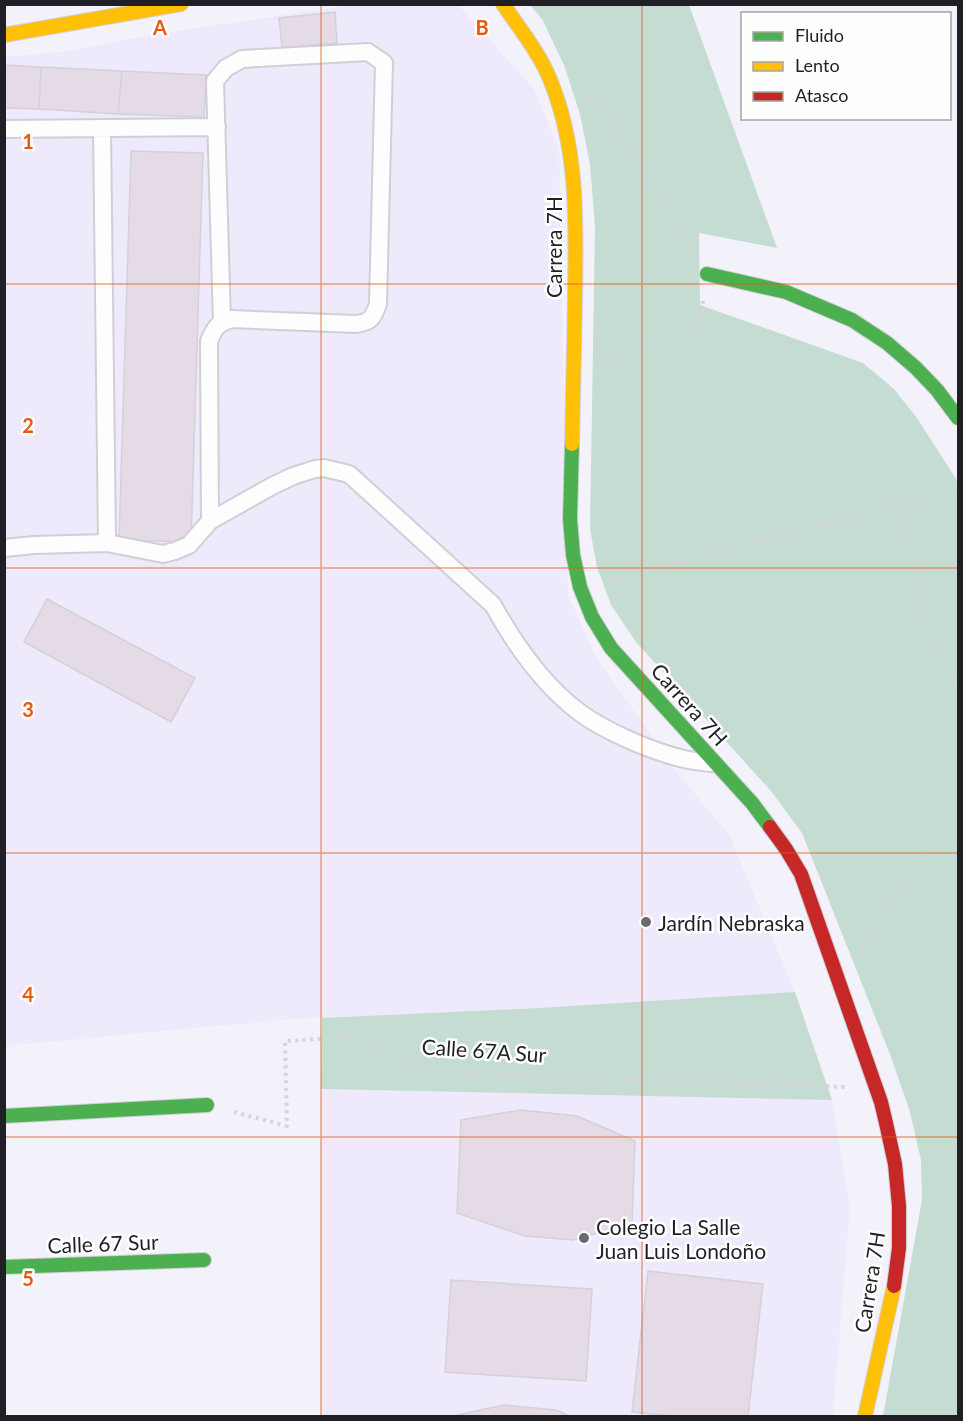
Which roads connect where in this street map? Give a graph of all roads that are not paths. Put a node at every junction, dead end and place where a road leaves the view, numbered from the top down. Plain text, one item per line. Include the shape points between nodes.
1 (181, 4) edge
2 (503, 4) edge
3 (4, 35) edge
4 (217, 127) junction
5 (102, 128) junction
6 (4, 129) edge
7 (706, 274) road end
8 (222, 322) junction
9 (958, 418) edge
10 (210, 521) junction
11 (107, 543) junction
12 (4, 548) edge
13 (715, 763) junction
14 (207, 1105) road end
15 (4, 1116) edge
16 (204, 1260) dead end
17 (4, 1267) edge
18 (865, 1416) edge

1 - 3 street
2 - 13 street, Carrera 7H via 547,73 573,168 576,200 570,542 579,587 587,609 611,648
4 - 5 lane
4 - 8 lane
4 - 8 lane via 215,81 242,59 368,52 384,63 378,304 373,317 356,324 232,319
5 - 6 lane
5 - 11 lane
7 - 9 street via 786,292 852,320 916,368
8 - 10 lane via 209,341
10 - 11 lane via 189,545 163,554
10 - 13 lane via 303,472 324,468 350,474 493,605 539,674 580,712 657,751
11 - 12 lane
13 - 18 street, Carrera 7H via 759,812 801,874 890,1134 899,1200 897,1267
14 - 15 street
16 - 17 street, Calle 67 Sur

